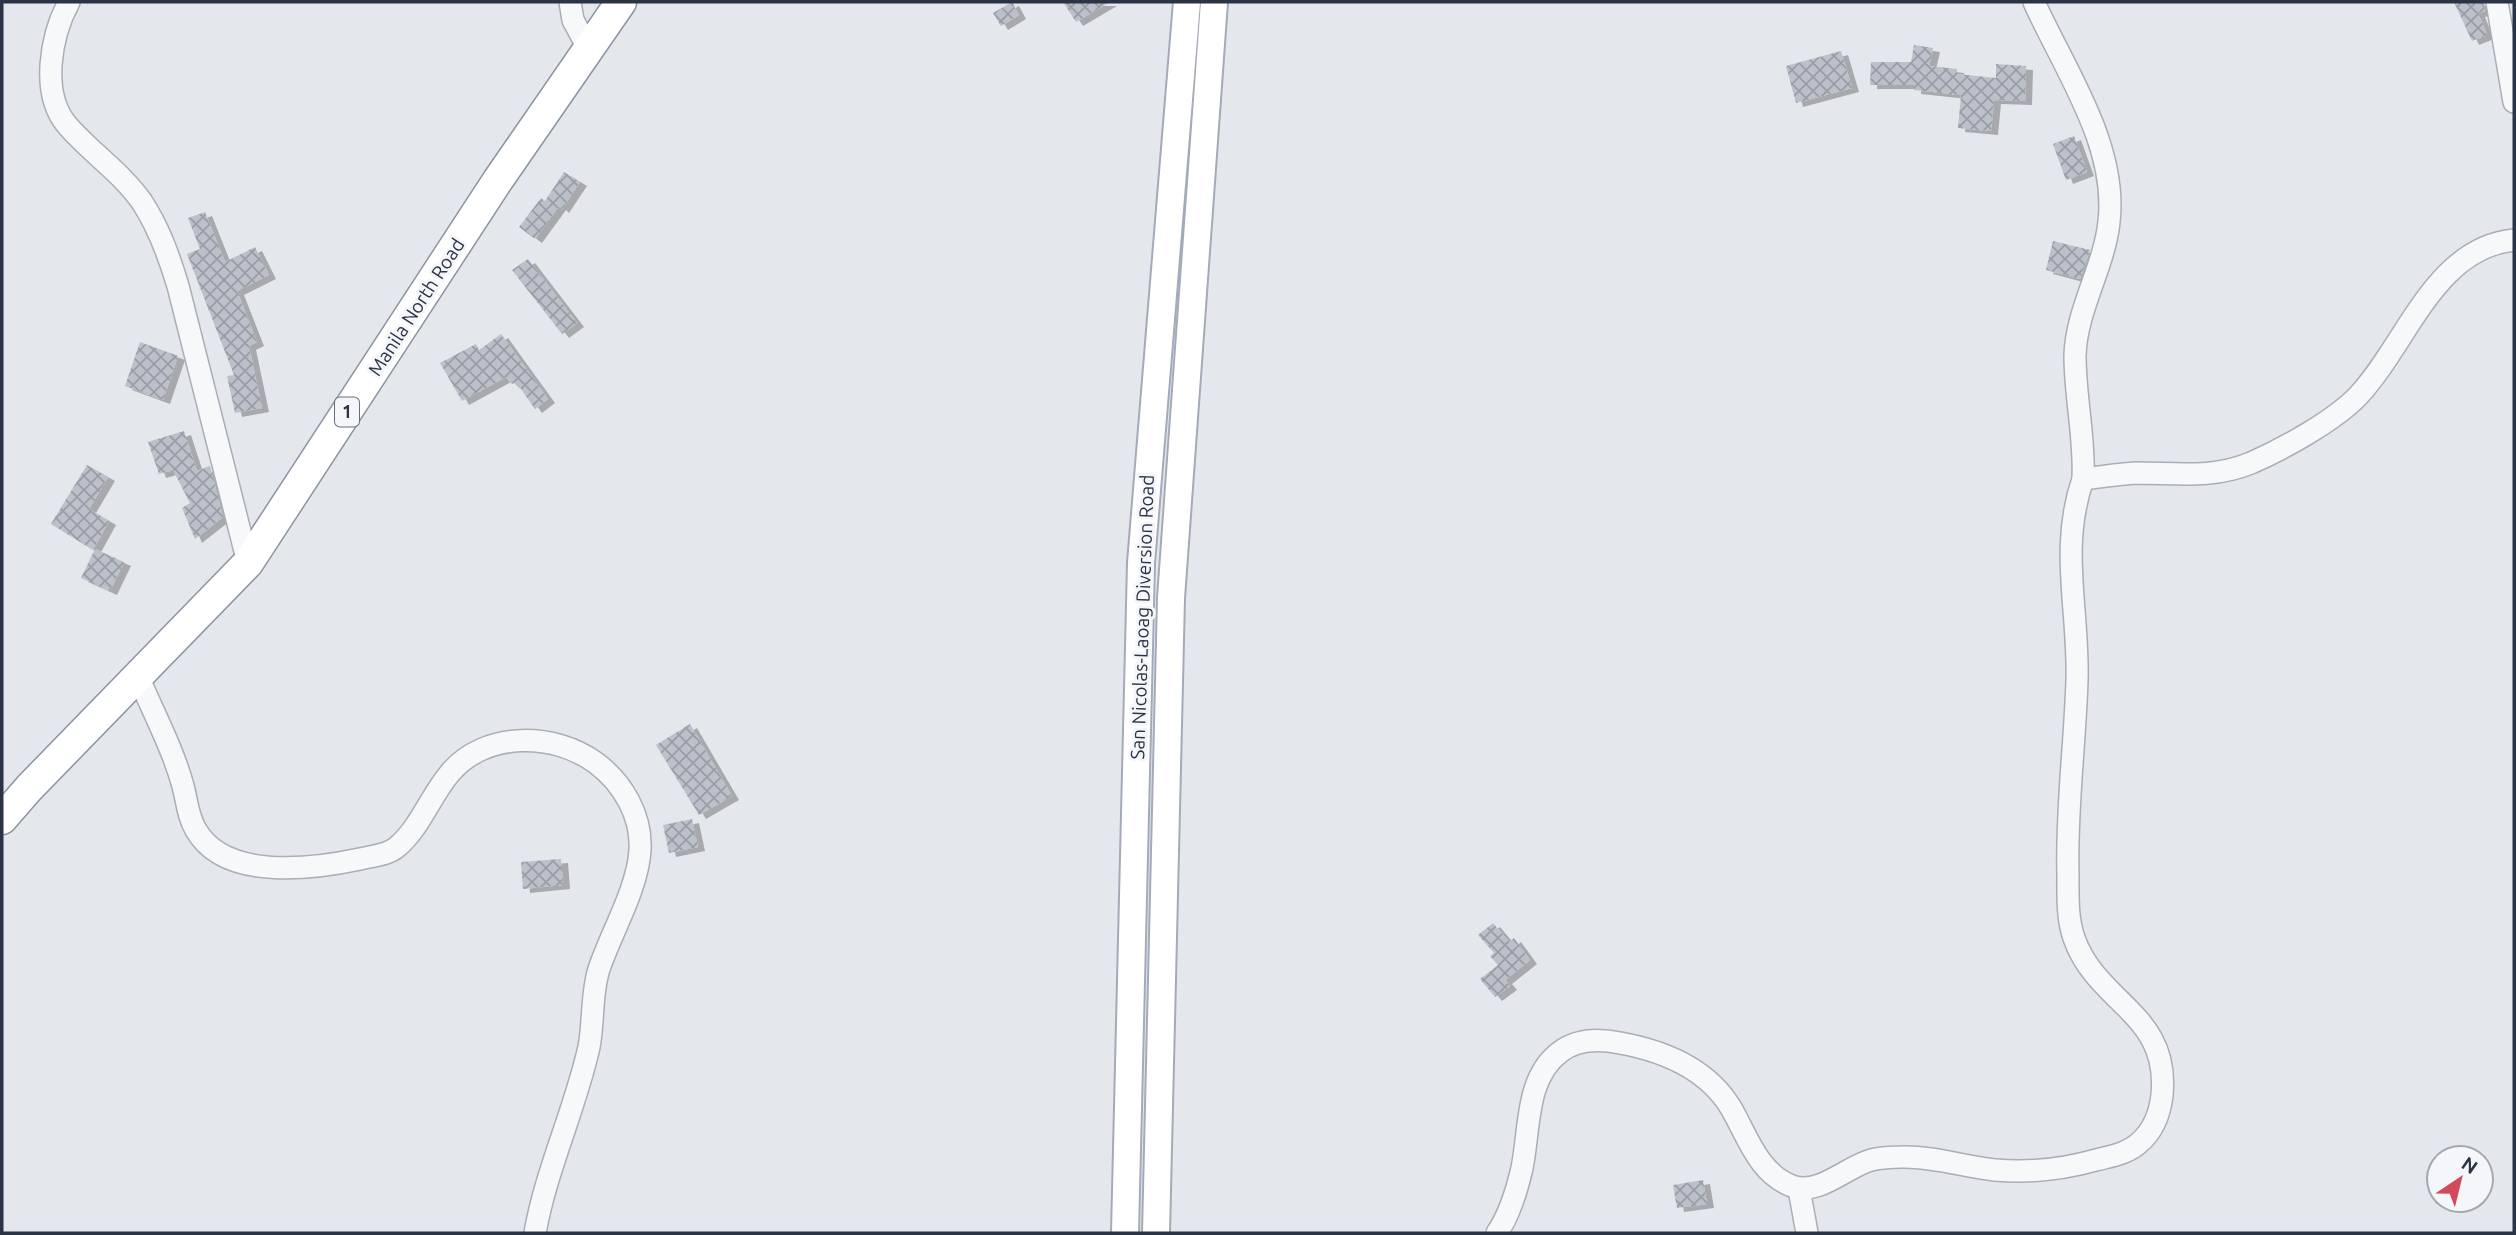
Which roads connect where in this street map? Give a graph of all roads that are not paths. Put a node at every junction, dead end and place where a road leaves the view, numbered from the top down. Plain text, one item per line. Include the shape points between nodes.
1 (69, 2) edge
2 (570, 2) edge
3 (621, 2) edge
4 (1187, 2) edge
5 (1214, 2) edge
6 (2034, 2) edge
7 (2497, 2) edge
8 (588, 48) junction
9 (2514, 102) edge
10 (2514, 240) edge
11 (2083, 479) junction
12 (248, 563) junction
13 (138, 676) junction
14 (2, 819) edge
15 (1800, 1189) junction
16 (535, 1233) edge
17 (1125, 1233) edge
18 (1156, 1233) edge
19 (1497, 1233) edge
20 (1807, 1233) edge

1 - 12 street via 52,49 54,95 65,123 141,202 163,241
2 - 8 street via 573,20
3 - 8 highway, Manila North Road / 1
4 - 17 main road, San Nicolas-Laoag Diversion Road via 1141,563
5 - 18 main road, San Nicolas-Laoag Diversion Road via 1171,598
6 - 11 street via 2086,111 2101,149 2109,191 2109,221 2075,355
7 - 9 street
8 - 12 highway, Manila North Road / 1
10 - 11 street via 2491,244 2457,264 2357,397 2265,455 2226,473 2134,473
11 - 15 street via 2069,541 2078,677 2067,840 2068,910 2084,960 2143,1023 2160,1052 2164,1076 2157,1117 2140,1143 2127,1152 2078,1165 1995,1170 1905,1156 1872,1160 1814,1188
12 - 13 highway, Manila North Road / 1
13 - 14 highway, Manila North Road / 1
13 - 16 street via 183,786 195,829 212,848 253,865 312,867 387,853 403,841 456,766 481,750 510,741 545,741 573,751 609,773 624,791 634,813 640,851 594,986 589,1044
15 - 19 street via 1773,1176 1759,1161 1728,1104 1698,1073 1674,1057 1646,1048 1588,1041 1561,1050 1538,1081 1514,1198
15 - 20 street

